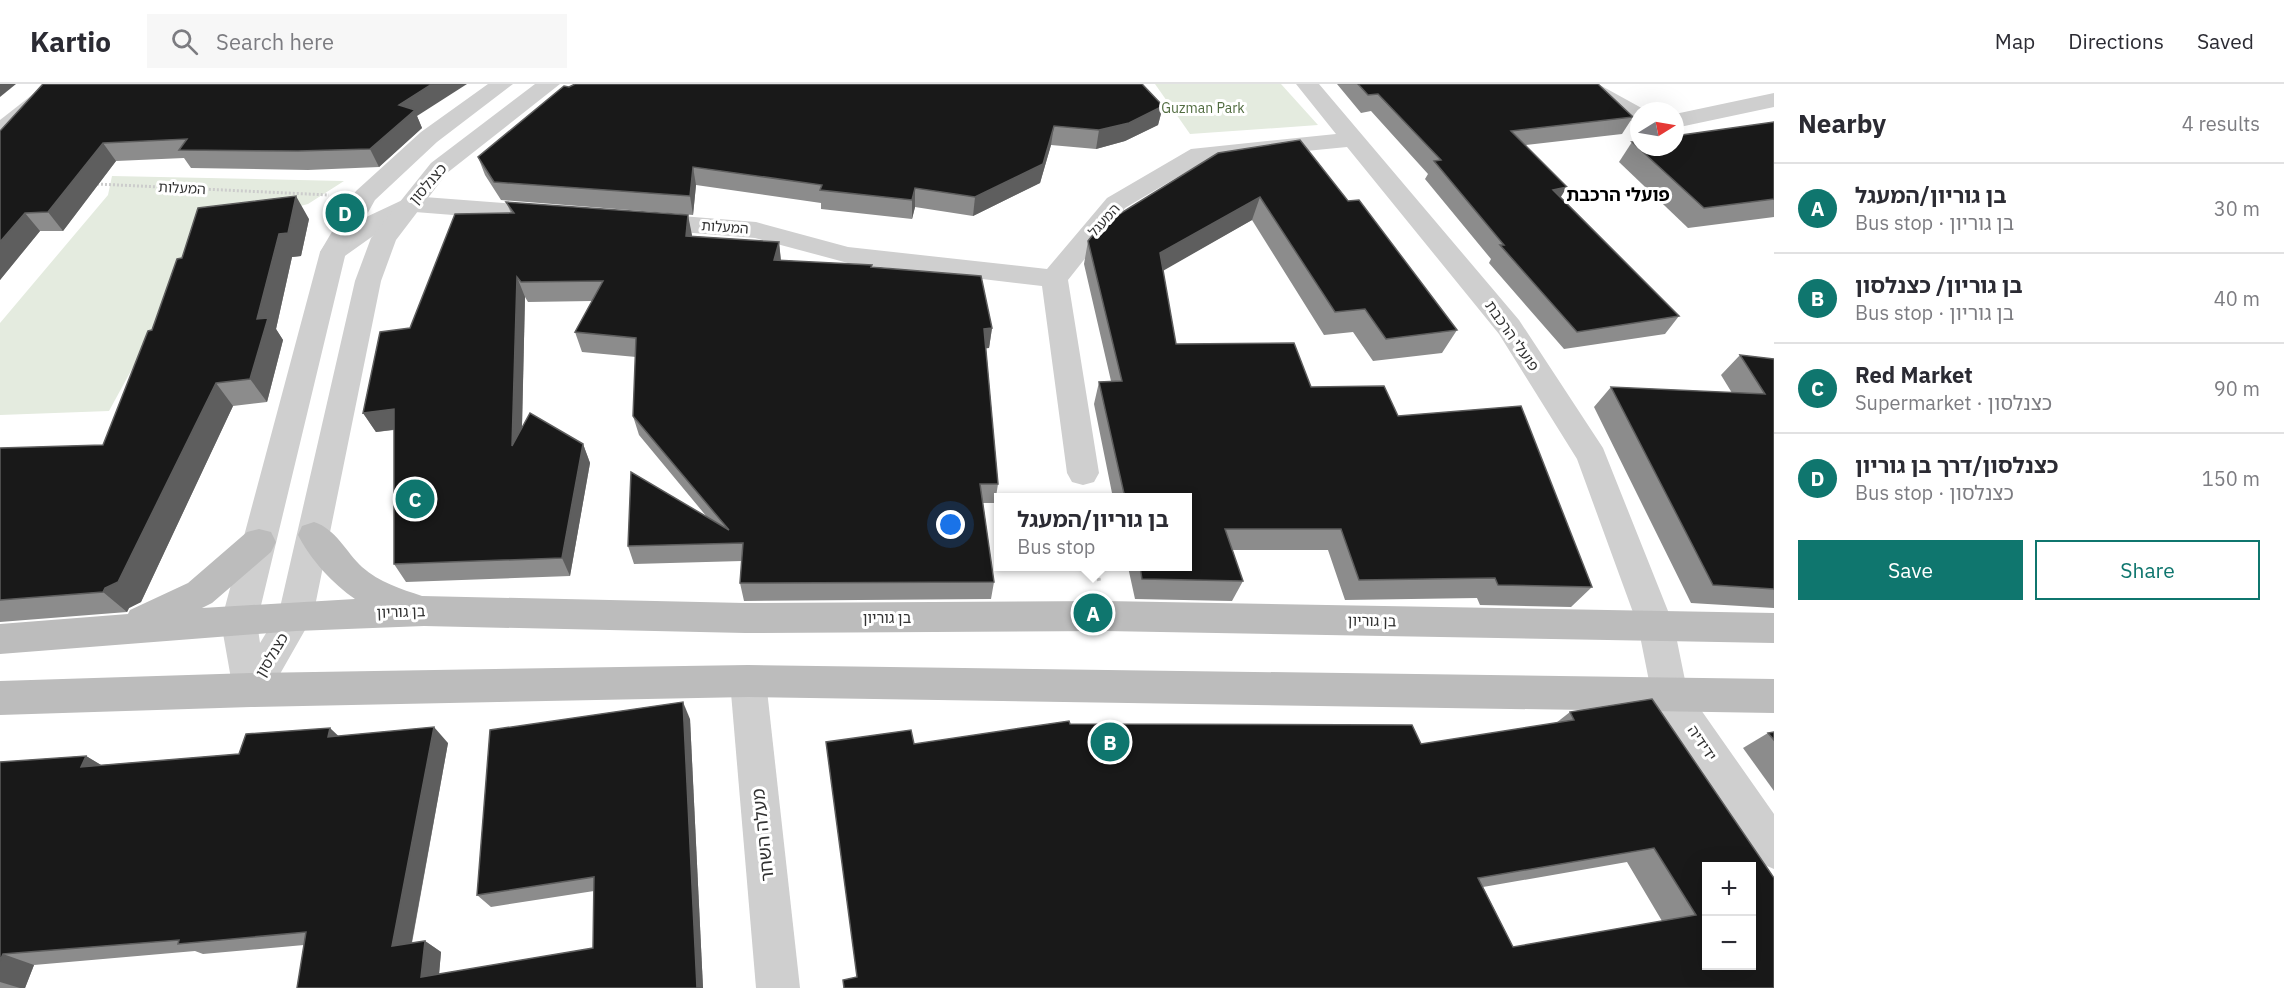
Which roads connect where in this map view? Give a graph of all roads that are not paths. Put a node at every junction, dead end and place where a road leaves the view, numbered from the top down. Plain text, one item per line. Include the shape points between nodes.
1 (60, 84) edge
2 (502, 84) edge
3 (549, 84) edge
4 (1307, 84) edge
5 (1582, 84) edge
6 (1774, 100) edge
7 (1630, 111) edge
8 (1684, 119) edge
9 (0, 131) edge
10 (1355, 139) junction
11 (411, 204) junction
12 (578, 216) edge
13 (626, 220) edge
14 (333, 252) junction
15 (1054, 279) junction
16 (1083, 473) dead end
17 (314, 535) junction
18 (259, 542) junction
19 (424, 611) junction
20 (296, 616) junction
21 (239, 622) junction
22 (1656, 626) junction
23 (1774, 628) edge
24 (123, 629) junction
25 (0, 639) edge
26 (748, 681) junction
27 (250, 690) junction
28 (1670, 696) junction
29 (1774, 696) edge
30 (0, 698) edge
31 (1774, 849) edge
32 (778, 988) edge

1 - 9 street
2 - 14 street, כצנלסון via 429,137 364,196
3 - 11 street, כצנלסון via 439,168
4 - 10 street, פועלי הרכבת
5 - 7 street
6 - 8 street
10 - 15 street, המעגל via 1200,154 1116,203
10 - 22 street, פועלי הרכבת via 1509,327 1592,456
11 - 12 street
11 - 14 street via 371,225
11 - 17 street, כצנלסון via 384,238 368,281
13 - 15 street, המעלות via 756,230 848,255
14 - 18 street, כצנלסון
15 - 16 street
17 - 19 main road via 351,578 377,595
17 - 20 street, כצנלסון
18 - 21 street, כצנלסון
18 - 24 main road via 200,593
19 - 20 main road, בן גוריון
19 - 22 main road, בן גוריון via 745,618 1104,616
20 - 21 main road, בן גוריון
20 - 27 street, כצנלסון
21 - 24 main road, בן גוריון
21 - 27 street, כצנלסון
22 - 23 main road, בן גוריון
22 - 28 street, ידידיה
24 - 25 main road, בן גוריון
26 - 27 main road
26 - 28 main road
26 - 32 street, מעלה השחר
27 - 30 main road
28 - 29 main road
28 - 31 street, ידידיה

